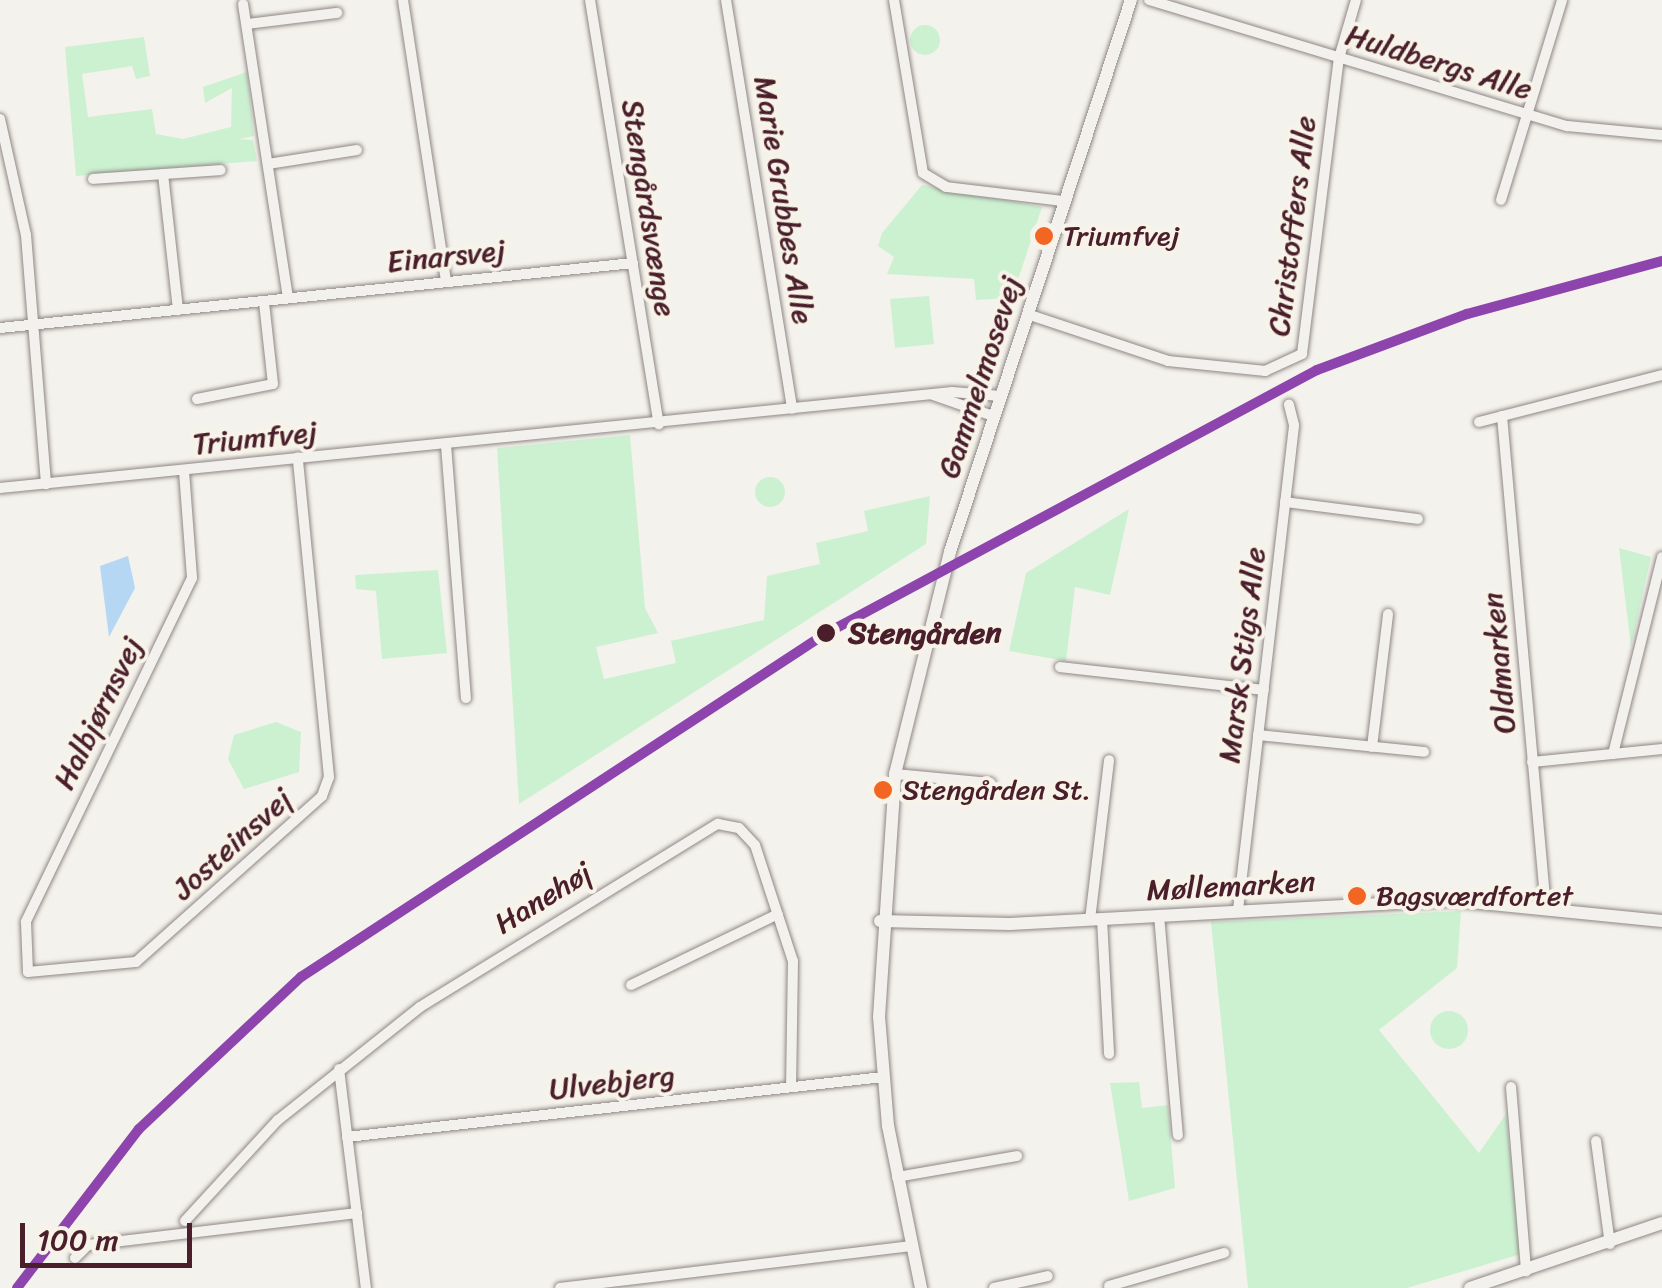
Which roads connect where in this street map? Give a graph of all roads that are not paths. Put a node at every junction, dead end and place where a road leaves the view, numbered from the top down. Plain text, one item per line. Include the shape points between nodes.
1 (403, 0) edge
2 (590, 0) edge
3 (726, 0) edge
4 (894, 0) edge
5 (1132, 0) edge
6 (1148, 0) edge
7 (1356, 0) edge
8 (1562, 0) edge
9 (243, 4) dead end
10 (337, 13) dead end
11 (247, 24) junction
12 (1339, 58) junction
13 (1527, 115) junction
14 (0, 119) edge
15 (1662, 135) edge
16 (357, 150) dead end
17 (268, 164) junction
18 (221, 170) dead end
19 (163, 174) junction
20 (93, 179) dead end
21 (1501, 200) dead end
22 (1064, 201) junction
23 (633, 262) junction
24 (446, 281) junction
25 (288, 298) junction
26 (264, 302) junction
27 (178, 310) junction
28 (1027, 314) junction
29 (33, 325) junction
30 (0, 328) edge
31 (1662, 375) edge
32 (932, 395) junction
33 (1001, 396) junction
34 (197, 399) dead end
35 (1289, 405) dead end
36 (792, 408) junction
37 (994, 416) junction
38 (1502, 416) junction
39 (1479, 422) dead end
40 (659, 424) junction
41 (446, 444) junction
42 (298, 458) junction
43 (184, 471) junction
44 (46, 484) junction
45 (0, 488) edge
46 (1285, 502) junction
47 (1418, 519) dead end
48 (1662, 556) edge
49 (1388, 614) dead end
50 (1060, 668) dead end
51 (1264, 690) junction
52 (466, 698) dead end
53 (1258, 735) junction
54 (1372, 747) junction
55 (1662, 749) edge
56 (1424, 752) dead end
57 (1612, 754) junction
58 (1109, 760) dead end
59 (1532, 762) junction
60 (896, 774) junction
61 (992, 783) dead end
62 (1546, 905) junction
63 (1238, 910) junction
64 (778, 914) junction
65 (1160, 915) junction
66 (1096, 919) junction
67 (880, 921) junction
68 (1662, 921) edge
69 (28, 972) joint
70 (631, 985) dead end
71 (1109, 1054) dead end
72 (339, 1069) junction
73 (883, 1077) junction
74 (792, 1086) junction
75 (1512, 1088) dead end
76 (1178, 1135) dead end
77 (347, 1137) junction
78 (1596, 1141) dead end
79 (1017, 1156) dead end
80 (898, 1177) junction
81 (357, 1214) junction
82 (185, 1221) dead end
83 (1662, 1223) edge
84 (1610, 1245) junction
85 (912, 1246) junction
86 (1224, 1254) dead end
87 (75, 1258) dead end
88 (1526, 1271) junction
89 (1048, 1276) dead end
90 (1124, 1285) edge
91 (1109, 1286) edge
92 (366, 1288) edge
93 (560, 1288) edge
94 (921, 1288) edge
95 (994, 1288) edge
96 (1470, 1288) edge

1 - 24 street
2 - 23 street, Stengårdsvænge
3 - 36 street, Marie Grubbes Alle
4 - 22 street via 923,173 946,186
5 - 22 street, Gammelmosevej
6 - 12 street, Huldbergs Alle
7 - 12 street, Christoffers Alle
8 - 13 street
9 - 11 street
10 - 11 street
11 - 17 street
12 - 13 street, Huldbergs Alle
12 - 28 street, Christoffers Alle via 1302,354 1265,371 1168,360
13 - 15 street, Huldbergs Alle
13 - 21 street
14 - 29 street via 19,187
16 - 17 street
17 - 25 street
18 - 19 street
19 - 20 street
19 - 27 street
22 - 28 street, Gammelmosevej
23 - 24 street, Einarsvej
23 - 40 street, Stengårdsvænge
24 - 25 street, Einarsvej
25 - 26 street, Einarsvej
26 - 27 street, Einarsvej
26 - 34 street via 273,384
27 - 29 street, Einarsvej
28 - 33 street, Gammelmosevej
29 - 30 street, Einarsvej
29 - 44 street
31 - 38 street
32 - 33 street, Triumfvej
32 - 36 street, Triumfvej
32 - 37 street, Triumfvej
33 - 37 street, Gammelmosevej
35 - 46 street, Marsk Stigs Alle
36 - 40 street, Triumfvej
37 - 60 street, Gammelmosevej via 930,618
38 - 39 street
38 - 59 street, Oldmarken
40 - 41 street, Triumfvej
41 - 42 street, Triumfvej
41 - 52 street
42 - 43 street, Triumfvej
42 - 69 street, Josteinsvej via 329,777 322,796 136,962
43 - 44 street, Triumfvej
43 - 69 street, Halbjørnsvej via 192,578 26,922
44 - 45 street, Triumfvej
46 - 47 street
46 - 51 street, Marsk Stigs Alle
48 - 57 street
49 - 54 street
50 - 51 street
51 - 53 street, Marsk Stigs Alle
53 - 54 street
53 - 63 street, Marsk Stigs Alle
54 - 56 street
55 - 57 street
57 - 59 street
58 - 66 street
59 - 62 street, Oldmarken
60 - 61 street
60 - 67 street, Gammelmosevej
62 - 63 street, Møllemarken
62 - 68 street, Møllemarken
63 - 65 street, Møllemarken
64 - 70 street
64 - 72 street, Hanehøj via 748,834 730,824 704,828 465,975
64 - 74 street, Hanehøj via 795,980
65 - 66 street, Møllemarken
65 - 76 street
66 - 67 street, Møllemarken
66 - 71 street
67 - 73 street, Gammelmosevej
72 - 77 street
72 - 82 street, Hanehøj
73 - 74 street, Ulvebjerg
73 - 80 street, Gammelmosevej
74 - 77 street, Ulvebjerg
75 - 88 street
77 - 81 street
78 - 84 street
79 - 80 street
80 - 85 street, Gammelmosevej
81 - 87 street via 88,1246
81 - 92 street
83 - 84 street
84 - 88 street
85 - 93 street
85 - 94 street, Gammelmosevej
86 - 90 street
88 - 96 street
89 - 95 street
90 - 91 street

